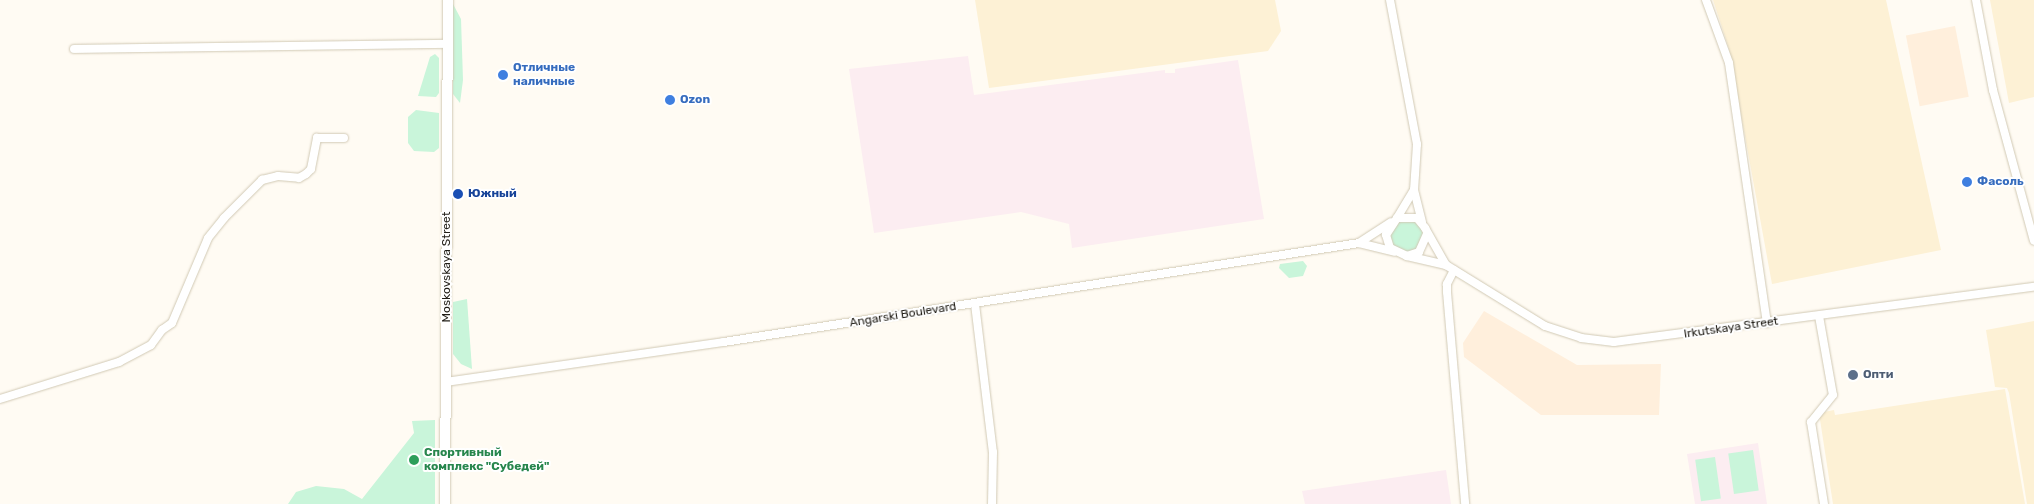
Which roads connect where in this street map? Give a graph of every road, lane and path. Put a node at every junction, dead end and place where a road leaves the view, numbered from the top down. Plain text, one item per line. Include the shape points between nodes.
1 (448, 0) edge
2 (1390, 0) edge
3 (1706, 0) edge
4 (1976, 0) edge
5 (448, 44) junction
6 (74, 49) dead end
7 (344, 138) dead end
8 (1414, 190) junction
9 (1394, 220) junction
10 (1422, 222) junction
11 (1427, 234) junction
12 (2034, 242) edge
13 (1360, 243) junction
14 (1394, 252) junction
15 (1407, 256) junction
16 (1446, 265) junction
17 (1454, 270) junction
18 (2034, 287) edge
19 (974, 304) junction
20 (1819, 316) junction
21 (1767, 323) junction
22 (446, 382) junction
23 (0, 399) edge
24 (445, 504) edge
25 (992, 504) edge
26 (1465, 504) edge
27 (1824, 504) edge

1 - 5 main road, Moskovskaya Street
2 - 8 street via 1418,144
3 - 21 street via 1729,63
4 - 12 street via 1993,90
5 - 6 street
5 - 22 main road, Moskovskaya Street
7 - 23 street via 318,138 311,169 306,174 299,178 278,176 262,180 224,218 208,238 177,314 151,346 119,362
8 - 9 street
8 - 10 street
9 - 10 street via 1410,216
9 - 13 street, Angarski Boulevard
9 - 14 street via 1386,235
10 - 11 street
11 - 15 street via 1424,247
11 - 16 street, Irkutskaya Street
13 - 14 street, Angarski Boulevard
13 - 19 street, Angarski Boulevard
14 - 15 street
15 - 16 street, Irkutskaya Street
16 - 17 street, Irkutskaya Street
17 - 21 street, Irkutskaya Street via 1545,326 1592,340 1635,341
17 - 26 street via 1447,284
18 - 20 street, Irkutskaya Street
19 - 22 street, Angarski Boulevard
19 - 25 street via 993,452
20 - 21 street, Irkutskaya Street
20 - 27 street via 1833,395 1811,422
22 - 24 main road, Moskovskaya Street

